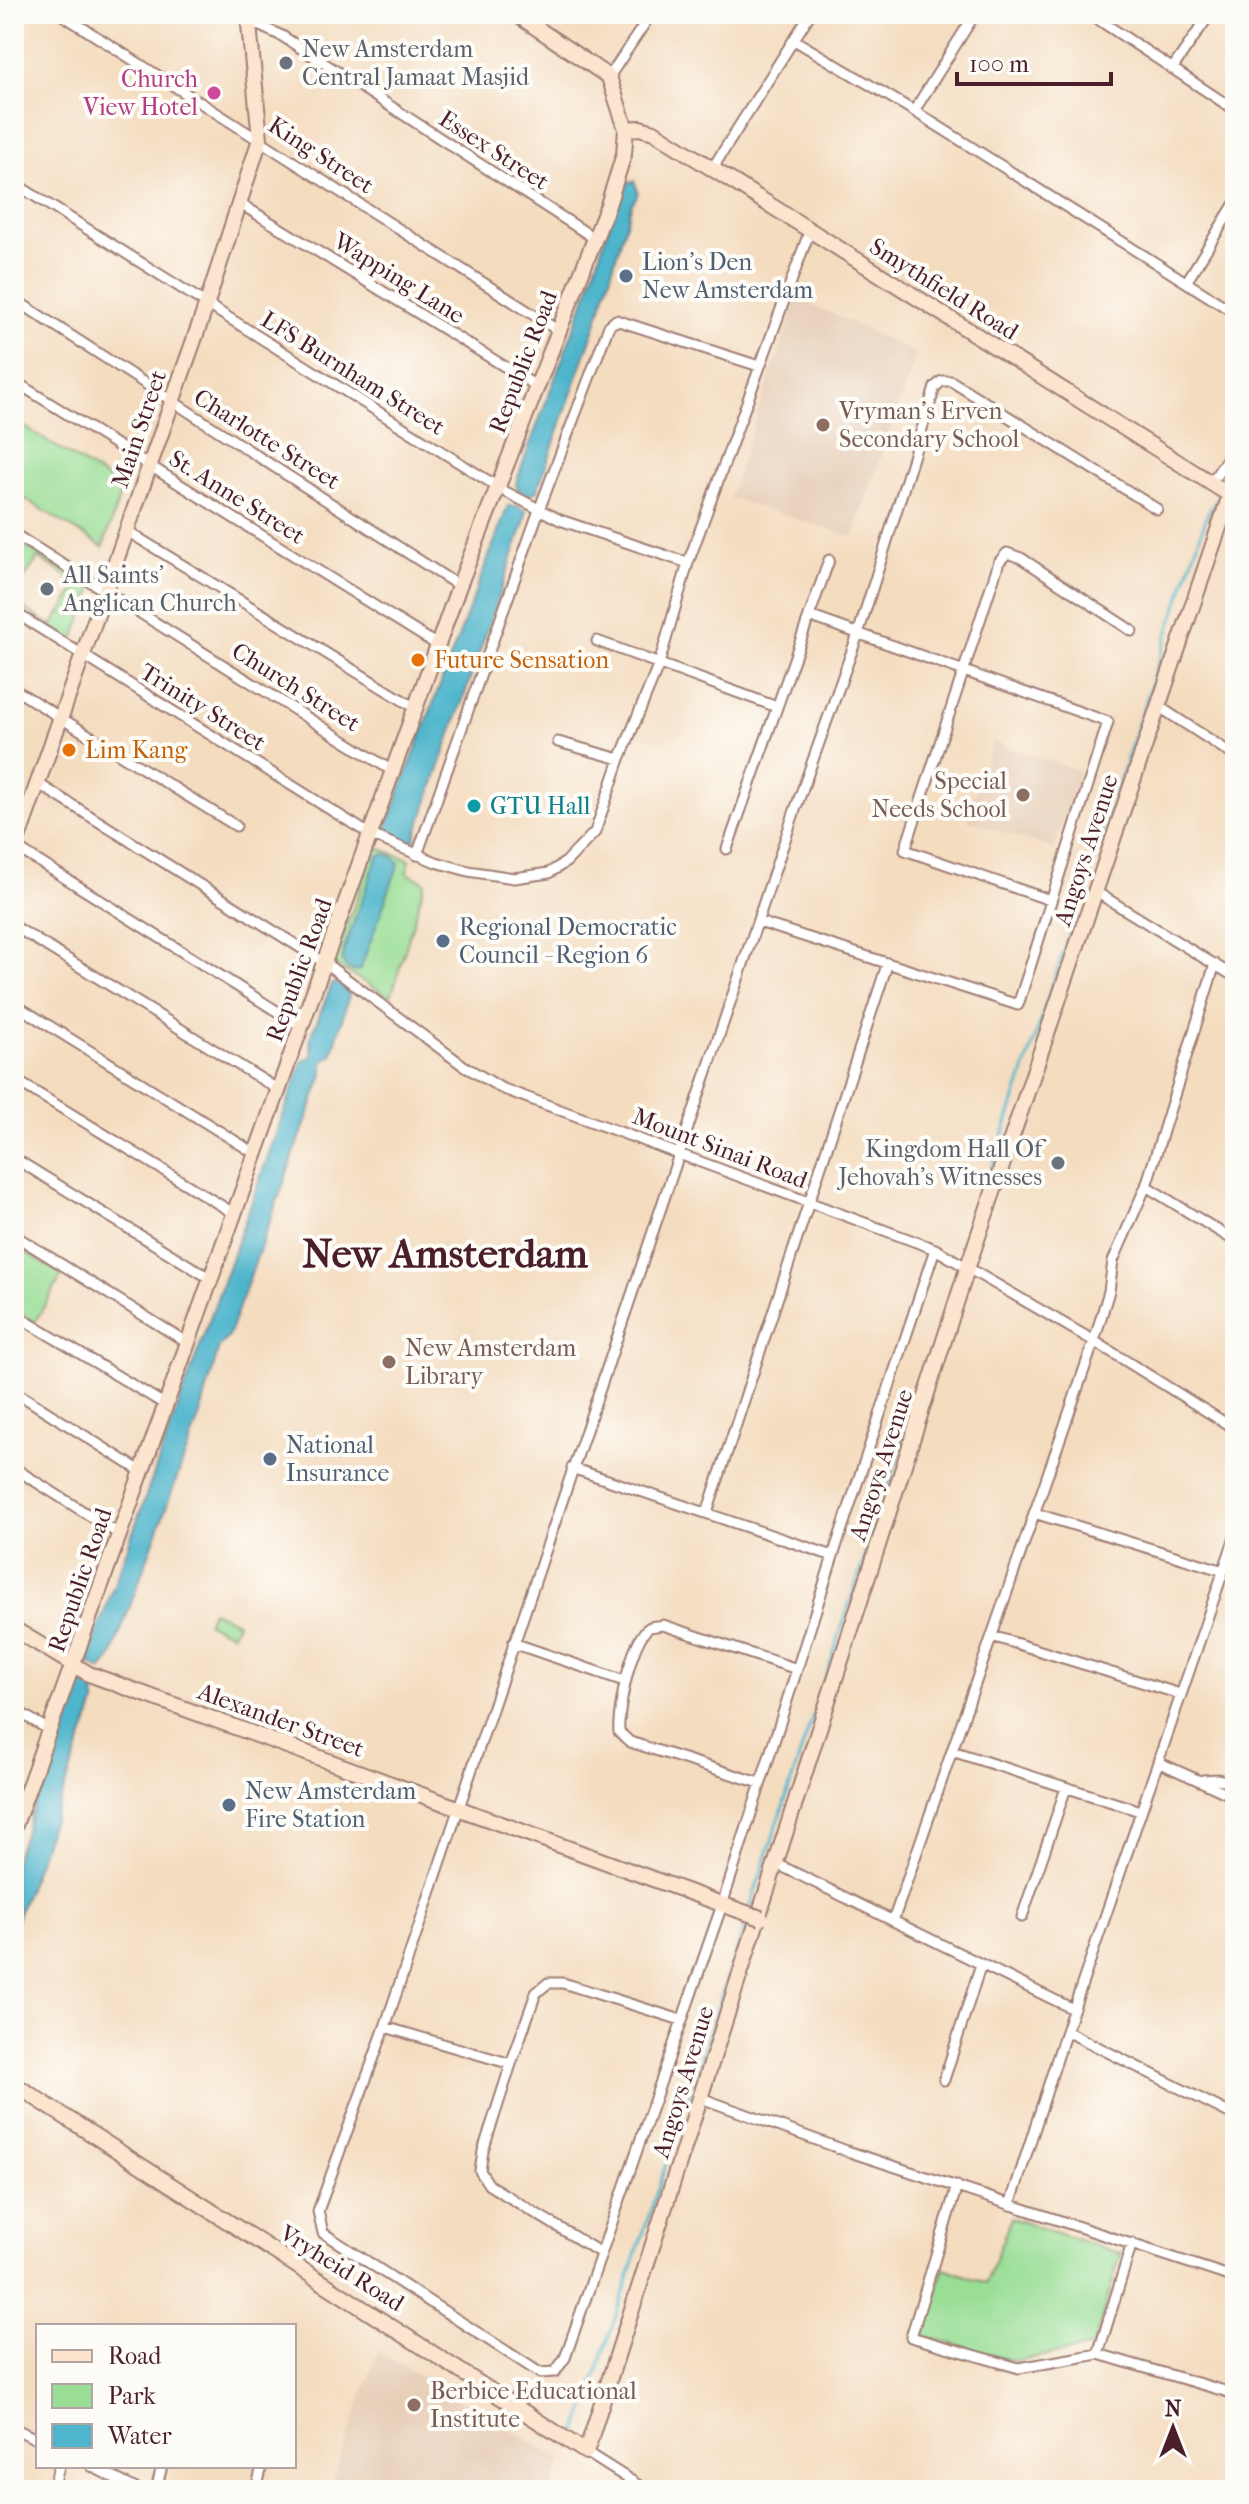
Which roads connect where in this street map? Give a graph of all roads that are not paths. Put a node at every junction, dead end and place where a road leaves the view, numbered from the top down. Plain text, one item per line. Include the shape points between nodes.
1 (61, 14) edge
2 (516, 14) edge
3 (651, 14) edge
4 (810, 14) edge
5 (975, 14) edge
6 (1090, 14) edge
7 (1210, 14) edge
8 (248, 17) edge
9 (794, 40) junction
10 (1172, 69) junction
11 (609, 77) junction
12 (1235, 110) edge
13 (914, 111) junction
14 (626, 129) junction
15 (260, 139) junction
16 (712, 169) junction
17 (14, 183) edge
18 (239, 203) junction
19 (1235, 203) edge
20 (810, 230) junction
21 (594, 238) junction
22 (1187, 281) junction
23 (14, 299) edge
24 (206, 306) junction
25 (1235, 313) edge
26 (559, 331) junction
27 (759, 366) junction
28 (14, 381) edge
29 (538, 387) junction
30 (172, 402) junction
31 (1235, 446) edge
32 (149, 467) junction
33 (1212, 482) junction
34 (498, 486) junction
35 (1232, 497) edge
36 (1157, 509) dead end
37 (539, 510) junction
38 (127, 531) junction
39 (14, 534) edge
40 (829, 560) dead end
41 (688, 563) junction
42 (459, 586) junction
43 (105, 591) junction
44 (14, 612) edge
45 (809, 616) junction
46 (1132, 631) dead end
47 (858, 634) junction
48 (597, 641) dead end
49 (439, 646) junction
50 (83, 655) junction
51 (659, 664) junction
52 (963, 672) junction
53 (14, 689) edge
54 (1158, 706) junction
55 (777, 707) junction
56 (417, 709) junction
57 (60, 720) junction
58 (558, 742) dead end
59 (1235, 756) edge
60 (620, 759) junction
61 (394, 772) junction
62 (37, 783) junction
63 (236, 826) dead end
64 (371, 835) junction
65 (14, 848) edge
66 (727, 849) dead end
67 (417, 855) junction
68 (1096, 892) junction
69 (1050, 900) junction
70 (759, 922) junction
71 (14, 926) edge
72 (325, 963) junction
73 (1215, 964) junction
74 (887, 965) junction
75 (1235, 977) edge
76 (14, 1004) edge
77 (302, 1027) junction
78 (14, 1079) edge
79 (279, 1090) junction
80 (256, 1154) junction
81 (681, 1154) junction
82 (14, 1158) edge
83 (1146, 1186) junction
84 (809, 1203) junction
85 (235, 1214) junction
86 (14, 1235) edge
87 (1235, 1241) edge
88 (935, 1249) junction
89 (965, 1264) junction
90 (211, 1279) junction
91 (14, 1314) edge
92 (1094, 1341) junction
93 (188, 1343) junction
94 (14, 1391) edge
95 (166, 1405) junction
96 (1235, 1429) edge
97 (14, 1468) edge
98 (572, 1468) junction
99 (142, 1472) junction
100 (707, 1513) junction
101 (1034, 1513) junction
102 (119, 1534) junction
103 (1235, 1537) edge
104 (833, 1556) junction
105 (1224, 1571) junction
106 (14, 1629) edge
107 (992, 1636) junction
108 (513, 1643) junction
109 (73, 1666) junction
110 (797, 1669) junction
111 (624, 1681) junction
112 (1180, 1694) junction
113 (14, 1709) edge
114 (49, 1730) junction
115 (952, 1751) junction
116 (1158, 1762) junction
117 (1200, 1781) junction
118 (760, 1783) junction
119 (1235, 1784) edge
120 (1066, 1788) junction
121 (20, 1790) edge
122 (1235, 1797) edge
123 (459, 1809) junction
124 (1140, 1811) junction
125 (14, 1828) edge
126 (777, 1864) junction
127 (722, 1905) junction
128 (1022, 1917) dead end
129 (758, 1918) junction
130 (893, 1921) junction
131 (981, 1964) junction
132 (1073, 2009) junction
133 (681, 2020) junction
134 (385, 2027) junction
135 (1066, 2031) junction
136 (511, 2064) junction
137 (944, 2080) dead end
138 (14, 2084) edge
139 (701, 2098) junction
140 (1235, 2116) edge
141 (957, 2186) junction
142 (1010, 2205) junction
143 (1132, 2243) junction
144 (601, 2253) junction
145 (1235, 2278) edge
146 (1098, 2354) junction
147 (1235, 2394) edge
148 (14, 2428) edge
149 (36, 2439) edge
150 (586, 2452) junction
151 (58, 2468) edge
152 (95, 2468) edge
153 (162, 2468) edge
154 (262, 2468) edge
155 (53, 2490) edge
156 (138, 2490) edge
157 (156, 2490) edge
158 (256, 2490) edge
159 (646, 2490) edge

1 - 15 street, King Street
2 - 11 street
3 - 11 street
4 - 9 street
5 - 13 street
6 - 10 street
7 - 10 street
8 - 15 street, Main Street
8 - 21 street, Essex Street
9 - 13 street
9 - 16 street
10 - 12 street
11 - 14 street
13 - 22 street
14 - 16 street, Smythfield Road via 654,132
14 - 21 street, Republic Road via 624,154
15 - 18 street, Main Street
15 - 26 street, King Street
16 - 20 street, Smythfield Road
17 - 24 street, LFS Burnham Street
18 - 24 street, Main Street
18 - 29 street, Wapping Lane
19 - 22 street
20 - 27 street, Trinity Street
20 - 33 street, Smythfield Road
21 - 26 street, Republic Road
22 - 25 street
23 - 30 street, Charlotte Street
24 - 30 street, Main Street
24 - 34 street, LFS Burnham Street
26 - 29 street, Republic Road
27 - 37 street via 616,320 609,326
27 - 41 street, Trinity Street
28 - 32 street, St. Anne Street
29 - 34 street, Republic Road
30 - 32 street, Main Street
30 - 42 street, Charlotte Street
31 - 33 street
32 - 38 street, Main Street
32 - 49 street, St. Anne Street
33 - 35 street, Smythfield Road
34 - 37 street, LFS Burnham Street
34 - 42 street, Republic Road
35 - 54 street, Angoys Avenue
36 - 47 street via 951,381 942,381 935,387
37 - 41 street, LFS Burnham Street
37 - 67 street
38 - 43 street, Main Street
38 - 56 street
39 - 43 street, Church Street
40 - 45 street
41 - 51 street, Trinity Street
42 - 49 street, Republic Road
43 - 50 street, Main Street
43 - 61 street, Church Street
44 - 50 street, Trinity Street
45 - 47 street
45 - 55 street
46 - 52 street via 1007,553 999,562
47 - 52 street
47 - 70 street
48 - 51 street
49 - 56 street, Republic Road
50 - 57 street, Main Street
50 - 64 street, Trinity Street
51 - 55 street
51 - 60 street, Trinity Street
52 - 69 street via 1108,722
52 - 69 street via 905,850
53 - 57 street
54 - 59 street
54 - 68 street, Angoys Avenue
55 - 66 street
56 - 61 street, Republic Road
57 - 62 street, Main Street
57 - 63 street
58 - 60 street
60 - 67 street, Trinity Street via 595,832 549,873 514,878
61 - 64 street, Republic Road
62 - 65 street, Main Street
62 - 72 street, Mount Sinai Road
64 - 67 street, Trinity Street
64 - 72 street, Republic Road
65 - 77 street
68 - 73 street
68 - 89 street, Angoys Avenue
69 - 74 street via 1018,1005
70 - 74 street
70 - 81 street
71 - 79 street
72 - 77 street, Republic Road
72 - 81 street, Mount Sinai Road via 501,1088
73 - 75 street
73 - 83 street
74 - 84 street
76 - 80 street
77 - 79 street, Republic Road
78 - 85 street
79 - 80 street, Republic Road
80 - 85 street, Republic Road
81 - 84 street, Mount Sinai Road
81 - 98 street
82 - 90 street
83 - 87 street
83 - 92 street via 1113,1261
84 - 88 street, Mount Sinai Road
84 - 100 street
85 - 90 street, Republic Road
86 - 93 street
88 - 89 street, Mount Sinai Road
88 - 104 street
89 - 92 street, Mount Sinai Road
89 - 126 street, Angoys Avenue
90 - 93 street, Republic Road
91 - 95 street
92 - 96 street, Mount Sinai Road
92 - 101 street
93 - 95 street, Republic Road
94 - 99 street
95 - 99 street, Republic Road
97 - 102 street
98 - 100 street
98 - 108 street
99 - 102 street, Republic Road
100 - 104 street
101 - 105 street
101 - 107 street
102 - 109 street, Republic Road
103 - 105 street
104 - 110 street
105 - 112 street
106 - 109 street, Alexander Street
107 - 112 street
107 - 115 street
108 - 111 street
108 - 123 street
109 - 114 street, Republic Road
109 - 123 street, Alexander Street
110 - 111 street via 663,1625 645,1632
110 - 118 street
111 - 118 street via 617,1718 619,1732 630,1742
112 - 116 street
113 - 114 street
114 - 121 street, Republic Road
115 - 120 street
115 - 130 street
116 - 117 street
116 - 124 street
117 - 119 street
117 - 122 street
118 - 127 street
120 - 124 street
120 - 128 street
121 - 125 street, Republic Road
123 - 127 street, Alexander Street
123 - 134 street
124 - 132 street
126 - 129 street, Angoys Avenue
126 - 130 street
127 - 129 street, Alexander Street, bridge
127 - 133 street
129 - 139 street, Angoys Avenue
130 - 131 street
131 - 132 street
131 - 137 street
132 - 135 street
133 - 136 street via 563,1983 548,1983 536,1993
133 - 144 street
134 - 136 street
134 - 144 street via 318,2211 323,2233 540,2373 555,2372 565,2358
135 - 140 street
135 - 142 street
136 - 144 street via 480,2171 489,2185
138 - 150 street, Vryheid Road
139 - 141 street
139 - 150 street, Angoys Avenue
141 - 142 street
141 - 146 street via 911,2337 1019,2368
142 - 143 street
143 - 145 street
143 - 146 street
146 - 147 street
148 - 149 street
150 - 159 street, Vryheid Road
151 - 155 street
152 - 156 street
153 - 157 street
154 - 158 street

